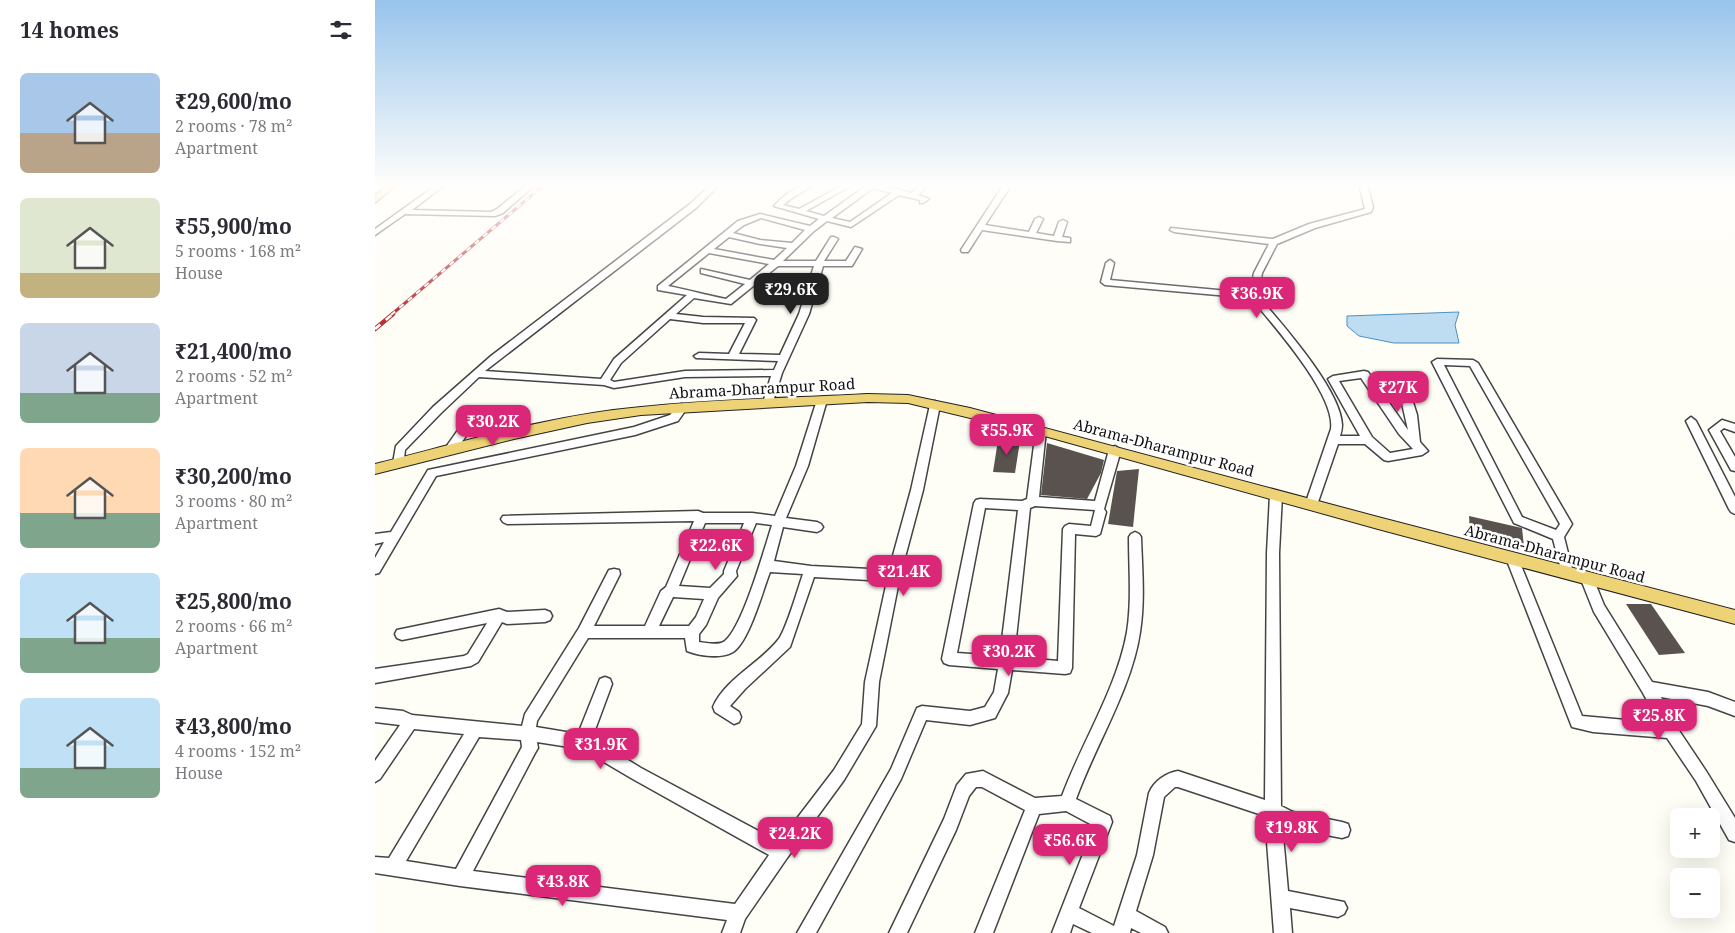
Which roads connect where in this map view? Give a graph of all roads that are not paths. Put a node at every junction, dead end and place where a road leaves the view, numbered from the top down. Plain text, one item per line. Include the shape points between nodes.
1 (980, 227) edge
2 (665, 228) edge
3 (736, 228) edge
4 (805, 228) edge
5 (983, 228) edge
6 (1035, 228) edge
7 (1061, 228) edge
8 (1308, 228) edge
9 (811, 229) joint
10 (1174, 230) dead end
11 (728, 234) junction
12 (1031, 235) junction
13 (834, 239) dead end
14 (1057, 239) junction
15 (1067, 240) dead end
16 (1274, 242) junction
17 (794, 246) junction
18 (858, 249) dead end
19 (707, 250) junction
20 (965, 250) dead end
21 (776, 263) junction
22 (1110, 263) dead end
23 (820, 264) junction
24 (704, 271) dead end
25 (752, 283) junction
26 (693, 295) junction
27 (1254, 296) junction
28 (669, 316) junction
29 (699, 356) dead end
30 (733, 356) junction
31 (784, 358) junction
32 (777, 373) junction
33 (476, 374) junction
34 (1389, 378) dead end
35 (604, 382) junction
36 (822, 400) junction
37 (768, 403) junction
38 (935, 405) junction
39 (682, 408) junction
40 (1691, 421) dead end
41 (467, 426) dead end
42 (1735, 428) edge
43 (1041, 430) junction
44 (1333, 440) junction
45 (1368, 440) junction
46 (1415, 443) junction
47 (450, 450) junction
48 (1115, 450) junction
49 (399, 463) junction
50 (1735, 467) edge
51 (375, 471) edge
52 (1276, 495) junction
53 (1029, 504) junction
54 (1311, 505) junction
55 (1735, 509) edge
56 (1100, 512) dead end
57 (701, 518) junction
58 (752, 518) junction
59 (507, 519) dead end
60 (779, 522) junction
61 (817, 527) dead end
62 (395, 536) junction
63 (1558, 536) junction
64 (1135, 537) dead end
65 (375, 539) edge
66 (1511, 558) junction
67 (766, 566) junction
68 (375, 569) edge
69 (810, 571) junction
70 (1567, 572) junction
71 (614, 574) dead end
72 (894, 576) junction
73 (1586, 577) junction
74 (671, 591) junction
75 (713, 594) junction
76 (499, 615) junction
77 (545, 616) dead end
78 (1735, 617) edge
79 (650, 631) junction
80 (584, 632) junction
81 (692, 632) junction
82 (402, 634) dead end
83 (1006, 663) junction
84 (375, 676) edge
85 (605, 684) dead end
86 (1648, 688) junction
87 (1735, 709) edge
88 (375, 715) edge
89 (734, 717) dead end
90 (409, 722) junction
91 (475, 729) junction
92 (1671, 731) junction
93 (528, 734) junction
94 (583, 741) junction
95 (375, 774) edge
96 (1067, 803) junction
97 (1034, 806) junction
98 (1273, 811) junction
99 (1342, 830) dead end
100 (1735, 834) edge
101 (781, 852) junction
102 (375, 865) edge
103 (393, 867) junction
104 (460, 878) junction
105 (1279, 898) junction
106 (1338, 908) dead end
107 (1069, 912) junction
108 (739, 913) junction
109 (1126, 916) junction
110 (731, 933) edge
111 (805, 933) edge
112 (898, 933) edge
113 (984, 933) edge
114 (1061, 933) edge
115 (1110, 933) edge
116 (1121, 933) edge
117 (1159, 933) edge
118 (1283, 933) edge

1 - 20 street
2 - 33 street
3 - 11 street
4 - 9 street
5 - 12 street
6 - 12 street
7 - 14 street
8 - 16 street
9 - 17 street
10 - 16 street
11 - 17 street
11 - 19 street
12 - 14 street
13 - 23 street
14 - 15 street
16 - 27 street via 1258,272
17 - 21 street
18 - 23 street via 849,264
19 - 21 street
19 - 26 street via 661,288
21 - 23 street
21 - 25 street
22 - 27 street via 1105,282
23 - 31 street via 804,314
24 - 25 street
25 - 26 street via 728,302
26 - 28 street
27 - 44 street via 1307,363 1328,399 1337,426
28 - 30 street via 751,320
28 - 35 street via 617,361
29 - 30 street
30 - 31 street
31 - 32 street
32 - 35 street via 685,374 615,384
32 - 37 street
33 - 35 street
33 - 49 street via 400,449
34 - 46 street via 1401,387 1408,402
36 - 37 main road, Abrama-Dharampur Road
36 - 38 main road, Abrama-Dharampur Road via 908,399
36 - 60 street via 802,466
37 - 39 main road, Abrama-Dharampur Road
38 - 43 main road, Abrama-Dharampur Road
38 - 72 street
39 - 47 main road, Abrama-Dharampur Road via 587,419
39 - 62 street via 674,418 635,431 432,473
40 - 55 street
41 - 47 street
42 - 50 street via 1722,424 1714,430
43 - 48 main road, Abrama-Dharampur Road
43 - 53 street
44 - 45 street
44 - 54 street
45 - 46 street via 1388,458 1422,450
45 - 46 street via 1333,379 1364,374 1403,431
47 - 49 main road, Abrama-Dharampur Road
48 - 52 main road, Abrama-Dharampur Road
48 - 53 street via 1099,506
49 - 51 main road, Abrama-Dharampur Road
52 - 54 main road, Abrama-Dharampur Road
52 - 98 street
53 - 83 street
53 - 83 street via 980,503 949,659
54 - 66 main road, Abrama-Dharampur Road
56 - 83 street via 1096,531 1069,529 1065,668
57 - 58 street
57 - 59 street
57 - 74 street
58 - 60 street
58 - 75 street via 730,571 731,576
60 - 61 street
60 - 67 street
62 - 65 street
62 - 68 street
63 - 63 street via 1518,520 1437,362 1473,362 1565,524
63 - 70 street
64 - 96 street via 1131,643
66 - 70 main road, Abrama-Dharampur Road
66 - 92 street via 1577,722
67 - 69 street
67 - 81 street via 742,630 729,647 717,650 692,647
69 - 72 street
69 - 89 street via 785,643 740,684 721,707
70 - 73 main road, Abrama-Dharampur Road
71 - 80 street
72 - 101 street via 872,682 869,726 839,775
73 - 78 main road, Abrama-Dharampur Road
73 - 86 street via 1599,608
74 - 75 street
74 - 79 street via 666,595
75 - 81 street via 701,621
76 - 77 street via 507,618
76 - 82 street
76 - 84 street via 473,658 466,662
79 - 80 street
79 - 81 street
80 - 93 street via 530,719
83 - 111 street via 1001,693 990,713 969,718 921,713 896,774
85 - 94 street
86 - 87 street
86 - 92 street
88 - 90 street via 403,718
90 - 91 street
90 - 95 street
91 - 93 street
91 - 103 street
92 - 100 street
93 - 94 street
93 - 104 street via 530,748
94 - 101 street
96 - 97 street
96 - 107 street via 1104,822
97 - 112 street via 983,779 972,780 963,791
97 - 113 street
98 - 99 street via 1291,820
98 - 105 street
98 - 109 street via 1178,779 1171,780 1157,793 1145,855
101 - 108 street
102 - 103 street
103 - 104 street
104 - 108 street
105 - 106 street
105 - 118 street
107 - 114 street
107 - 115 street
108 - 110 street
109 - 116 street
109 - 117 street

